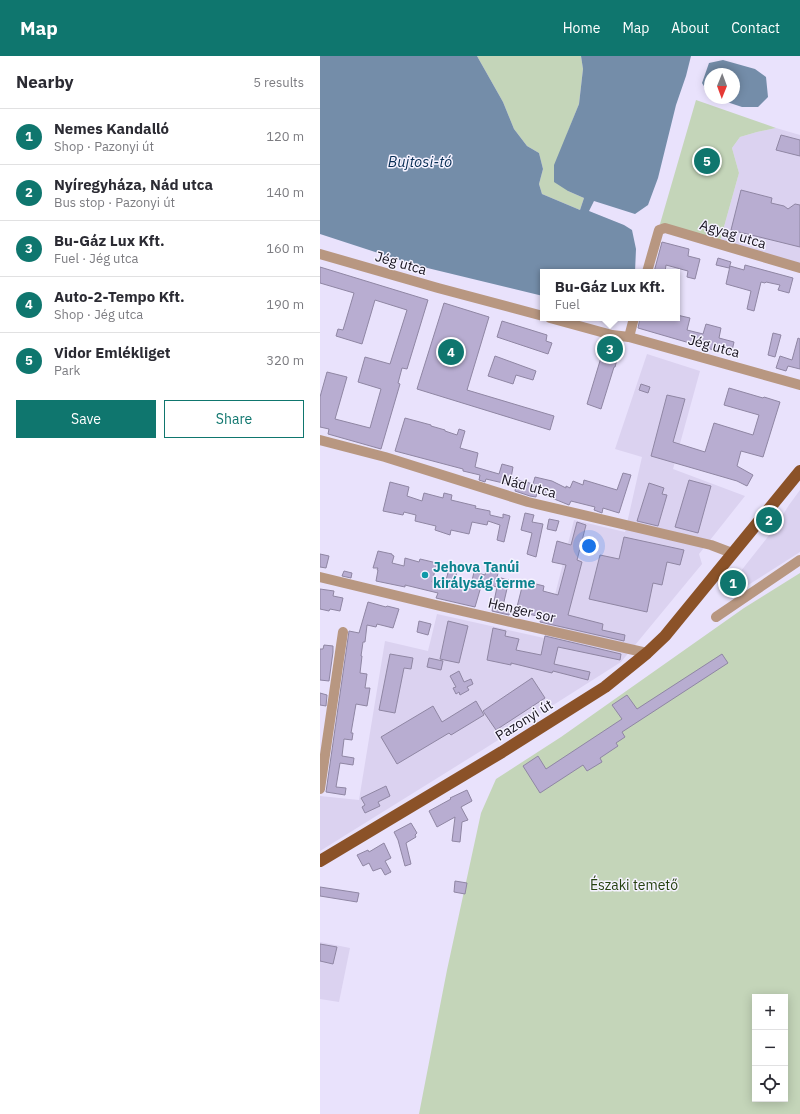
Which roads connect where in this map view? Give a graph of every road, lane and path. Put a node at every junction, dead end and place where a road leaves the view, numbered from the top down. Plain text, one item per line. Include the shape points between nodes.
1 (320, 254) edge
2 (800, 268) edge
3 (648, 269) edge
4 (540, 315) edge
5 (561, 321) edge
6 (633, 321) edge
7 (629, 337) junction
8 (800, 385) edge
9 (320, 440) edge
10 (800, 471) edge
11 (732, 554) junction
12 (800, 560) edge
13 (320, 577) edge
14 (716, 617) dead end
15 (343, 632) dead end
16 (647, 653) junction
17 (320, 789) edge
18 (320, 861) edge

1 - 4 street, Jég utca
2 - 3 street, Agyag utca via 665,228 659,230
5 - 7 street, Jég utca
6 - 7 street
7 - 8 street, Jég utca
9 - 11 street, Nád utca via 385,457 528,502 711,545
10 - 11 main road
11 - 16 main road, Pazonyi út via 665,636
12 - 14 street
13 - 16 street, Henger sor
15 - 17 street
16 - 18 main road, Pazonyi út via 605,687

